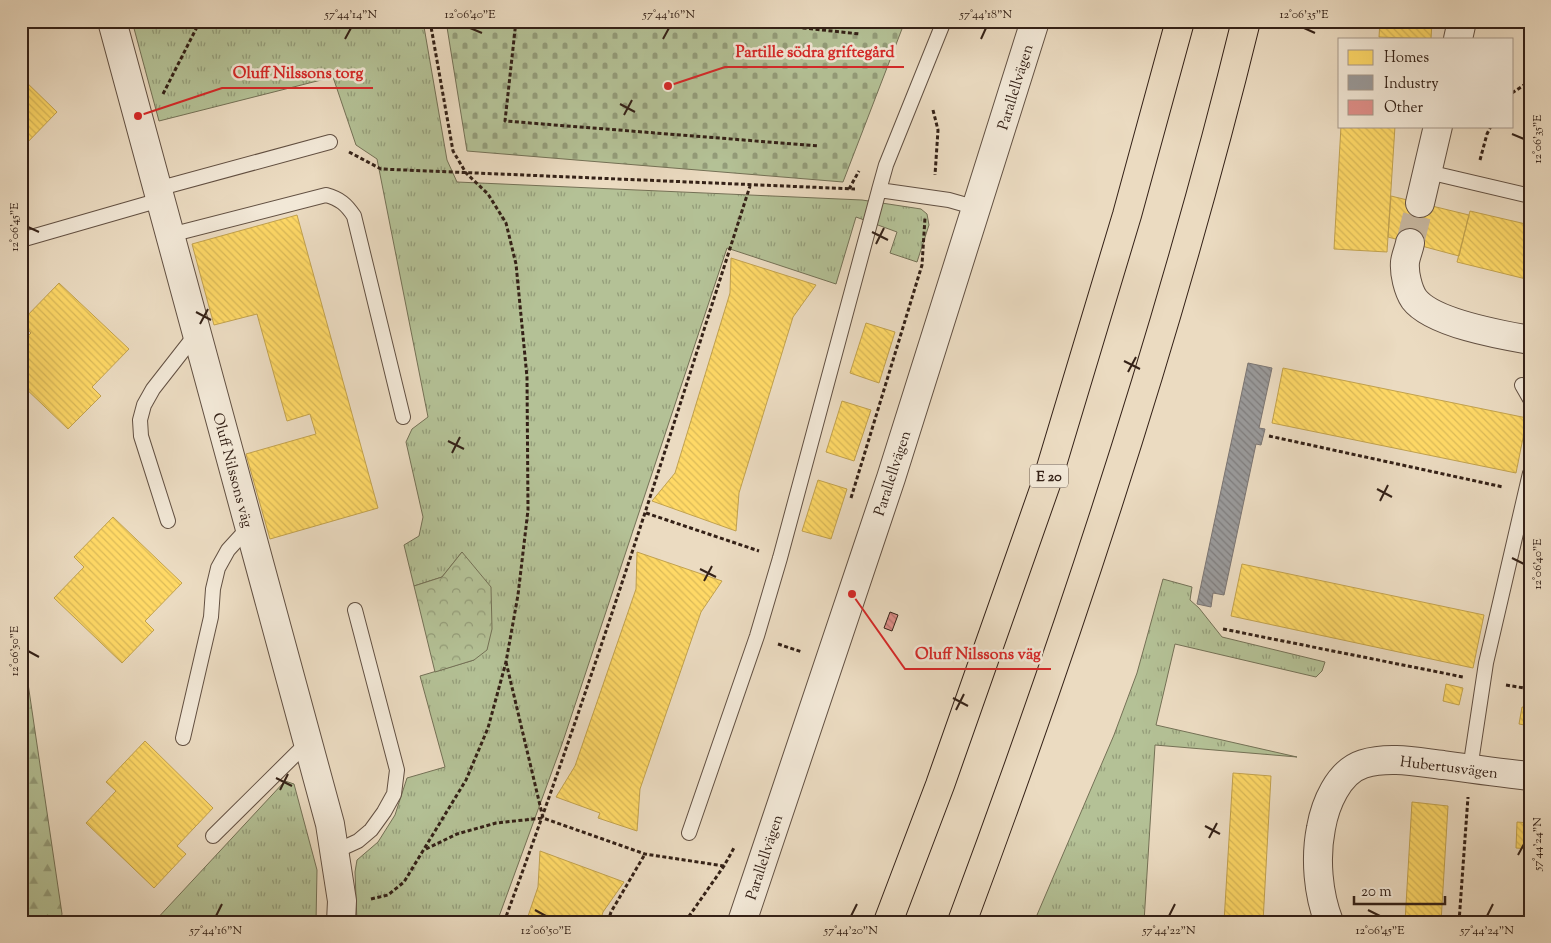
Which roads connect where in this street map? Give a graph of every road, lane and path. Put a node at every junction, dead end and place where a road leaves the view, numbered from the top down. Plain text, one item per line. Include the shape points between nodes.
1 (112, 21) edge
2 (200, 21) edge
3 (430, 21) edge
4 (516, 21) edge
5 (738, 21) edge
6 (944, 21) edge
7 (1035, 21) edge
8 (1180, 21) edge
9 (1246, 21) edge
10 (1462, 21) edge
11 (860, 34) dead end
12 (1458, 38) edge
13 (1530, 81) edge
14 (1514, 92) edge
15 (932, 105) dead end
16 (1438, 128) edge
17 (1490, 128) edge
18 (142, 132) junction
19 (330, 142) joint
20 (819, 146) dead end
21 (1480, 160) dead end
22 (1428, 172) junction
23 (466, 173) junction
24 (750, 186) junction
25 (879, 190) junction
26 (158, 194) junction
27 (1530, 196) edge
28 (928, 197) junction
29 (1420, 203) tunnel mouth
30 (977, 208) junction
31 (170, 235) junction
32 (21, 240) edge
33 (1410, 243) tunnel mouth
34 (196, 334) junction
35 (1530, 340) edge
36 (1522, 385) dead end
37 (1530, 398) edge
38 (404, 417) dead end
39 (1269, 436) dead end
40 (1530, 474) edge
41 (1526, 492) junction
42 (850, 500) dead end
43 (646, 512) junction
44 (168, 521) dead end
45 (249, 527) junction
46 (780, 558) junction
47 (354, 610) dead end
48 (1223, 629) dead end
49 (804, 644) dead end
50 (799, 661) dead end
51 (506, 662) junction
52 (1483, 681) junction
53 (183, 738) dead end
54 (308, 742) junction
55 (1470, 769) junction
56 (1530, 776) edge
57 (1002, 813) junction
58 (543, 818) junction
59 (689, 833) dead end
60 (213, 836) dead end
61 (736, 843) dead end
62 (425, 849) junction
63 (334, 852) junction
64 (645, 854) junction
65 (724, 866) junction
66 (341, 912) edge
67 (504, 922) edge
68 (608, 922) edge
69 (685, 922) edge
70 (742, 922) edge
71 (888, 922) edge
72 (962, 922) edge
73 (982, 922) edge
74 (1329, 922) edge
75 (1459, 922) edge

1 - 18 street, Oluff Nilssons väg
2 - 18 path
3 - 23 path via 453,151
4 - 20 path via 504,121
5 - 11 path
6 - 25 lane
7 - 30 street, Parallellvägen
8 - 71 highway, E 20 via 1127,215 1047,481
9 - 57 highway via 1154,360
10 - 12 street
13 - 14 path
15 - 28 path via 938,130 936,172
16 - 22 street
17 - 21 path
18 - 26 street, Oluff Nilssons väg
19 - 23 path via 380,169
19 - 26 lane
22 - 27 lane
22 - 29 street
23 - 24 path
23 - 51 path via 488,194 506,223 516,264 527,377 528,510
24 - 25 path
24 - 43 path
25 - 28 lane
25 - 46 lane
26 - 31 street, Oluff Nilssons väg
26 - 32 lane
28 - 30 lane
28 - 42 path via 922,265
30 - 70 street, Parallellvägen via 891,478
31 - 34 street, Oluff Nilssons väg
31 - 38 lane via 326,195 347,205 354,216
33 - 35 street via 1405,262 1408,284 1414,299 1426,310 1443,319
34 - 44 lane via 153,389 140,420 141,436
34 - 45 street, Oluff Nilssons väg
36 - 37 lane
39 - 41 path
40 - 41 lane
41 - 52 lane
43 - 46 path
43 - 58 path
45 - 53 lane via 228,550 218,568 212,589 211,617
45 - 54 street, Oluff Nilssons väg
46 - 59 lane via 757,636
47 - 63 lane via 397,770 394,794 371,830 358,841
48 - 52 path
49 - 50 path
51 - 58 path
51 - 62 path via 485,737 466,780
52 - 55 lane
54 - 60 lane
54 - 63 street, Oluff Nilssons väg via 330,824
55 - 56 street, Hubertusvägen
55 - 74 street, Hubertusvägen via 1395,760 1362,765 1345,776 1324,814 1319,838 1318,866
55 - 75 path
57 - 72 highway
57 - 73 highway
58 - 62 path via 496,823 457,834
58 - 64 path
58 - 67 path
61 - 65 path
62 - 66 path via 404,882 388,896
63 - 66 street, Oluff Nilssons väg
64 - 65 path
64 - 68 path
65 - 69 path

